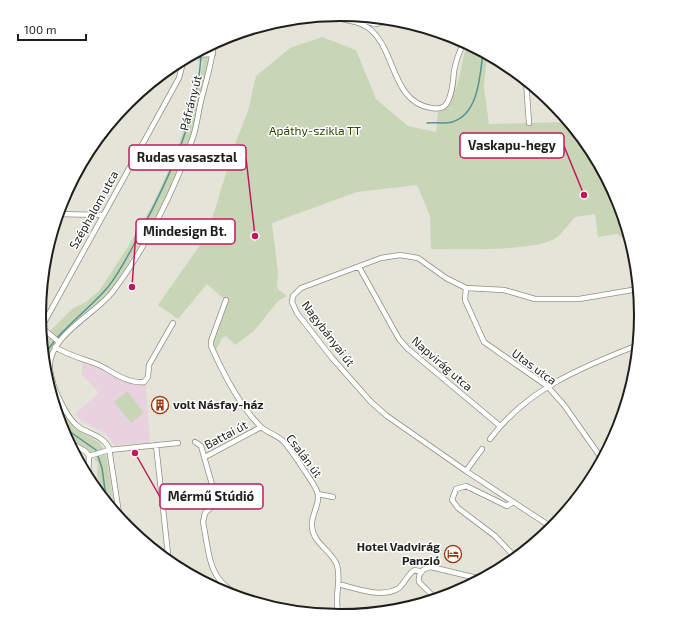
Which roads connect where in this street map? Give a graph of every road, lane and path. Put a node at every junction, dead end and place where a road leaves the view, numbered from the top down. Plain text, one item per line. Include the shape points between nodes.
1 (355, 22) edge
2 (462, 47) edge
3 (211, 50) edge
4 (204, 54) edge
5 (210, 54) junction
6 (182, 67) edge
7 (527, 89) edge
8 (529, 123) dead end
9 (63, 214) edge
10 (102, 215) junction
11 (358, 267) junction
12 (466, 288) junction
13 (632, 290) edge
14 (226, 300) dead end
15 (46, 319) edge
16 (173, 323) dead end
17 (46, 332) edge
18 (59, 342) junction
19 (55, 348) junction
20 (632, 348) edge
21 (50, 366) edge
22 (51, 374) edge
23 (547, 386) junction
24 (500, 426) junction
25 (261, 427) junction
26 (490, 439) dead end
27 (195, 442) dead end
28 (178, 443) dead end
29 (156, 445) junction
30 (77, 446) edge
31 (482, 449) dead end
32 (109, 450) junction
33 (598, 454) edge
34 (91, 456) junction
35 (205, 457) junction
36 (89, 469) edge
37 (466, 471) junction
38 (318, 494) junction
39 (333, 497) dead end
40 (514, 502) junction
41 (118, 509) edge
42 (546, 524) edge
43 (168, 553) edge
44 (511, 553) edge
45 (421, 572) junction
46 (473, 577) edge
47 (338, 584) junction
48 (226, 586) edge
49 (431, 594) edge
50 (338, 609) edge

1 - 2 street via 371,30 388,54 397,79 406,94 426,107 438,109 444,108 447,104 454,69
3 - 5 street, Páfrány út
4 - 5 street
5 - 18 street, Páfrány út via 194,136 148,237 112,293
6 - 10 street, Széphalom utca via 179,78
7 - 8 street
9 - 10 street
10 - 15 street, Széphalom utca
11 - 12 street, Nagybányai út via 391,255 409,255
11 - 24 street, Napvirág utca via 400,340 408,349
11 - 37 street, Nagybányai út via 302,288 293,296 294,307 332,358 371,402
12 - 13 street, Nagybányai út via 504,290 535,300 550,301 583,299
12 - 23 street, Utas utca via 465,300 484,342
14 - 25 street, Csalán út via 211,346 240,400
16 - 19 street via 149,365 148,378 144,382 134,382 117,376 94,363
17 - 18 street
18 - 19 street, Páfrány út
19 - 21 street, Páfrány út
20 - 23 street via 579,368
22 - 32 street, Páfrány út via 67,414 79,428 103,440
23 - 24 street
23 - 33 street, Utas utca via 564,405
24 - 26 street
25 - 35 street, Battai út
25 - 38 street, Csalán út via 285,443
27 - 35 street via 201,446
28 - 29 street
29 - 32 street
29 - 43 street
30 - 34 street
31 - 37 street
32 - 34 street
32 - 41 street
34 - 36 street
35 - 48 street, Battai út via 217,502 205,513 203,522 214,573
37 - 40 street, Nagybányai út
38 - 39 street
38 - 47 street, Csalán út via 312,527 317,539 336,563
40 - 42 street, Nagybányai út
40 - 44 street via 507,506 466,486 456,489 452,500
45 - 46 street via 431,567
45 - 47 street via 411,572 404,584 389,592
45 - 49 street via 419,582
47 - 50 street, Csalán út

